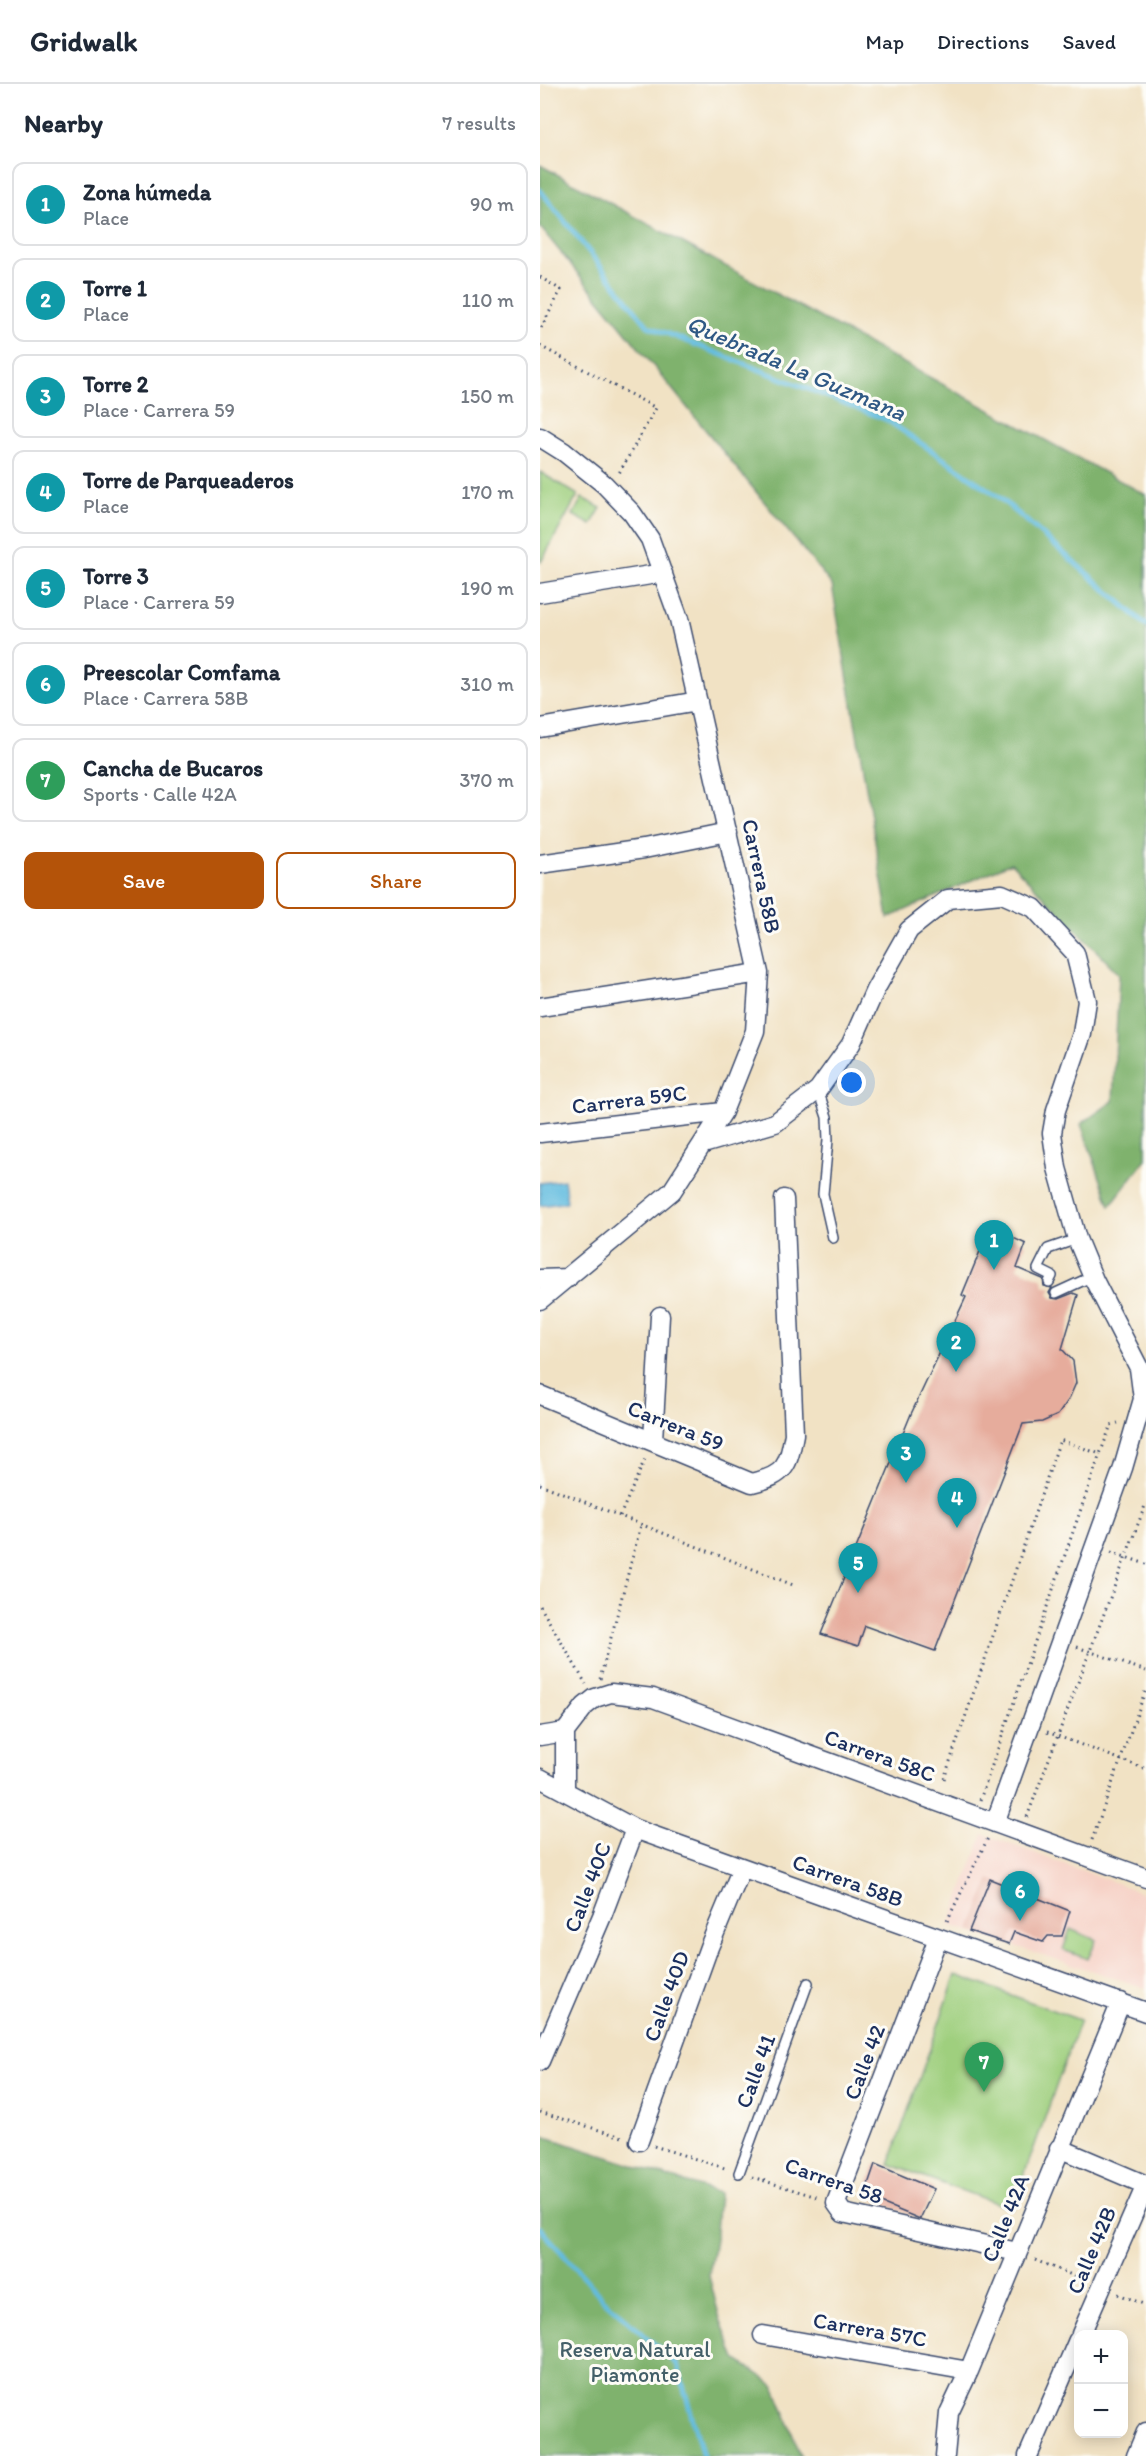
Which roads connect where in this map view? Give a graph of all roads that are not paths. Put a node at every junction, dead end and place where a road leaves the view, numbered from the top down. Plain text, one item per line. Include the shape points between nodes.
1 (540, 437) edge
2 (663, 573) junction
3 (540, 593) edge
4 (698, 701) junction
5 (540, 728) edge
6 (728, 832) junction
7 (540, 864) edge
8 (759, 973) junction
9 (540, 1007) edge
10 (818, 1090) junction
11 (723, 1112) junction
12 (540, 1133) edge
13 (703, 1144) junction
14 (784, 1199) dead end
15 (833, 1238) dead end
16 (1077, 1239) junction
17 (1093, 1276) junction
18 (568, 1278) junction
19 (540, 1279) edge
20 (1049, 1282) dead end
21 (1056, 1293) dead end
22 (540, 1300) edge
23 (660, 1316) dead end
24 (540, 1395) edge
25 (653, 1440) junction
26 (565, 1732) junction
27 (540, 1737) edge
28 (540, 1778) edge
29 (564, 1791) junction
30 (995, 1823) junction
31 (635, 1828) junction
32 (742, 1868) junction
33 (1146, 1878) edge
34 (938, 1938) junction
35 (808, 1983) dead end
36 (1121, 2002) junction
37 (1144, 2010) edge
38 (540, 2061) edge
39 (639, 2141) road end
40 (1059, 2148) junction
41 (740, 2173) road end
42 (1146, 2185) edge
43 (836, 2203) joint
44 (1017, 2252) junction
45 (1083, 2330) edge
46 (763, 2335) dead end
47 (1074, 2349) edge
48 (969, 2371) junction
49 (1146, 2432) edge
50 (945, 2456) edge
51 (1028, 2456) edge
52 (1136, 2456) edge

1 - 2 street, Carrera 58B via 564,452 632,513 650,539
2 - 3 street
2 - 4 street, Carrera 58B via 679,619
4 - 5 street
4 - 6 street, Carrera 58B
6 - 7 street
6 - 8 street, Carrera 58B
8 - 9 street
8 - 11 street, Carrera 58B via 755,1031
10 - 13 street via 775,1123
10 - 15 lane via 827,1117 823,1194
10 - 16 street via 851,1044 875,990 909,930 948,899 1002,894 1034,908 1075,953 1087,1000 1082,1034 1052,1133 1057,1168
11 - 12 street, Carrera 59C
11 - 13 street, Carrera 58B
13 - 18 street, Carrera 58B via 672,1191
14 - 25 street, Carrera 59 via 794,1434 789,1462 772,1478 752,1483
16 - 17 street
16 - 20 lane via 1048,1250 1038,1269 1052,1276
17 - 21 lane
17 - 30 street via 1140,1368 1143,1399 1123,1468
18 - 19 street
18 - 22 street, Carrera 58B
23 - 25 street
24 - 25 street, Carrera 59
26 - 27 street
26 - 29 street
26 - 30 street, Carrera 58C via 595,1698 611,1693 653,1698
28 - 29 street, Carrera 58B
29 - 31 street, Carrera 58B
30 - 33 street, Carrera 58C
31 - 32 street, Carrera 58B
31 - 38 street, Calle 40C
32 - 34 street, Carrera 58B
32 - 39 street, Calle 40D
34 - 36 street, Carrera 58B
34 - 43 street, Calle 42
35 - 41 lane, Calle 41
36 - 37 street, Carrera 58B
36 - 40 street, Calle 42A
40 - 42 street
40 - 44 street, Calle 42A
42 - 45 street, Calle 42B
43 - 44 street, Carrera 58 via 843,2213
44 - 48 street, Calle 42A
46 - 48 street, Carrera 57C
47 - 51 street
48 - 50 street, Calle 42A via 949,2413
49 - 52 street

